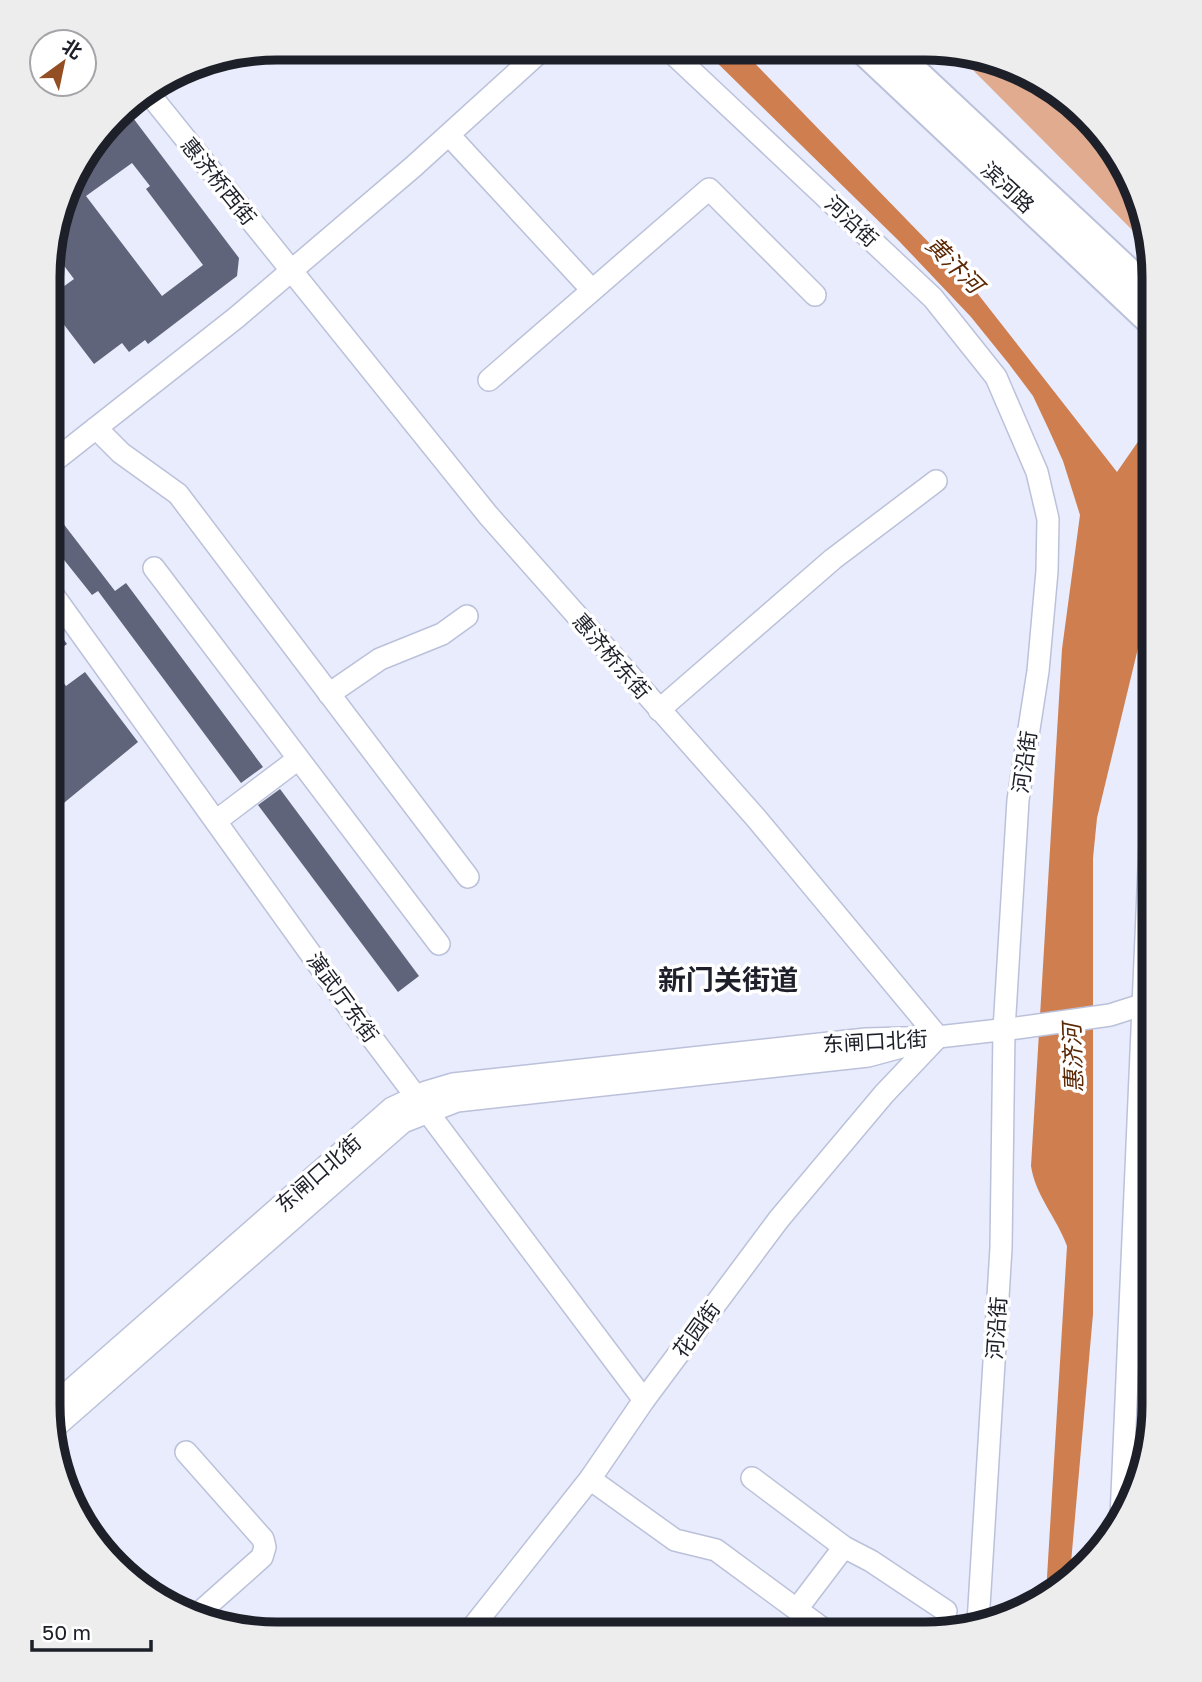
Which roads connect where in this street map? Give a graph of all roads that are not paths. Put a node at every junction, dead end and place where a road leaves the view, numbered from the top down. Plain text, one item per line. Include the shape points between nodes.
1 (531, 60) edge
2 (680, 60) edge
3 (873, 60) edge
4 (903, 60) edge
5 (153, 98) edge
6 (449, 135) junction
7 (290, 271) junction
8 (1142, 284) edge
9 (592, 290) junction
10 (815, 295) dead end
11 (1142, 314) edge
12 (489, 380) dead end
13 (96, 428) junction
14 (60, 456) edge
15 (936, 481) dead end
16 (154, 568) dead end
17 (60, 604) edge
18 (467, 616) dead end
19 (330, 694) junction
20 (659, 710) junction
21 (298, 759) junction
22 (216, 821) junction
23 (468, 877) dead end
24 (439, 944) dead end
25 (1142, 1006) edge
26 (1011, 1029) junction
27 (938, 1037) junction
28 (421, 1103) junction
29 (1142, 1132) edge
30 (60, 1399) edge
31 (644, 1400) junction
32 (60, 1423) edge
33 (186, 1452) dead end
34 (752, 1478) dead end
35 (590, 1479) junction
36 (1122, 1497) edge
37 (844, 1547) junction
38 (203, 1609) edge
39 (797, 1609) junction
40 (946, 1611) dead end
41 (978, 1616) edge
42 (477, 1622) edge
43 (814, 1622) edge

1 - 6 street
2 - 26 street, 河沿街 via 933,298 996,377 1037,472 1048,519 1047,571 1038,671 1018,800
3 - 11 main road, 滨河路
4 - 8 main road, 滨河路
5 - 7 street, 惠济桥西街
6 - 7 street
6 - 9 street
7 - 13 street
7 - 20 street, 惠济桥东街 via 488,515
9 - 10 street via 709,189
9 - 12 street
13 - 14 street
13 - 19 street via 121,453 178,494
15 - 20 street via 833,559
16 - 21 street
17 - 22 street, 演武厅东街
18 - 19 street via 442,634 380,659
19 - 23 street
20 - 27 street, 惠济桥东街 via 765,827
21 - 22 street
21 - 24 street
22 - 28 street, 演武厅东街
25 - 26 street, 东闸口北街
26 - 27 street, 东闸口北街
26 - 41 street, 河沿街
27 - 28 street, 东闸口北街 via 868,1056
27 - 31 street, 花园街 via 779,1219
28 - 30 street, 东闸口北街 via 392,1108
28 - 31 street, 演武厅东街
28 - 32 street, 东闸口北街
29 - 36 street
31 - 35 street, 花园街
33 - 38 street via 263,1539 265,1547 262,1557
34 - 37 street
35 - 39 street via 675,1540 716,1550
35 - 42 street, 花园街
37 - 39 street
37 - 40 street
39 - 43 street

